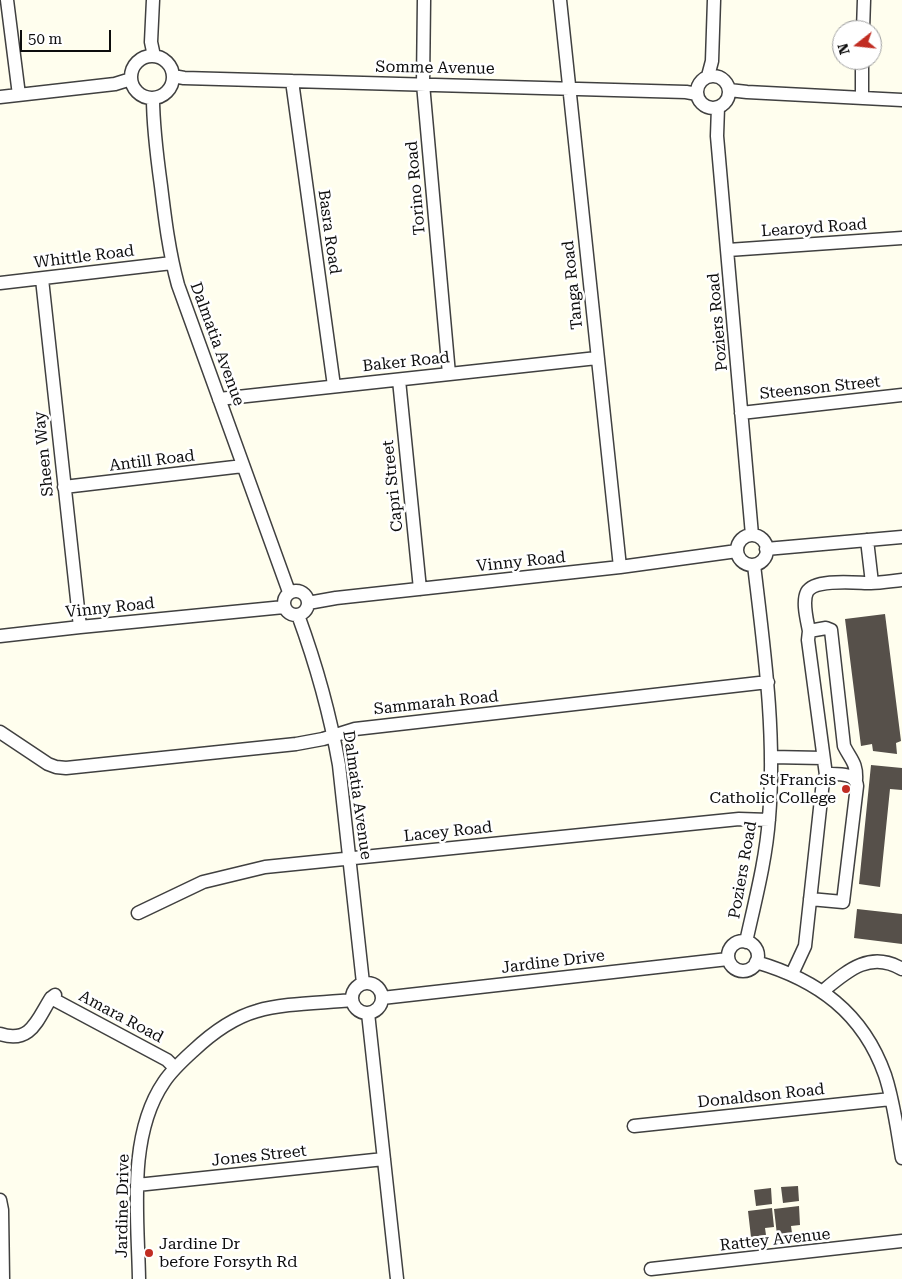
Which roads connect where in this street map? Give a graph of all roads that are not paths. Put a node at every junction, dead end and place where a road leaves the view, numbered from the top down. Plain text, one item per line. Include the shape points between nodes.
1 (7, 0) edge
2 (153, 0) edge
3 (424, 0) edge
4 (560, 0) edge
5 (714, 0) edge
6 (864, 0) edge
7 (863, 20) edge
8 (154, 56) junction
9 (862, 70) edge
10 (173, 76) junction
11 (708, 76) junction
12 (131, 79) junction
13 (292, 81) junction
14 (423, 84) junction
15 (570, 88) junction
16 (729, 90) junction
17 (697, 94) junction
18 (19, 95) junction
19 (0, 97) edge
20 (862, 97) junction
21 (153, 98) junction
22 (902, 100) edge
23 (718, 107) junction
24 (902, 238) edge
25 (728, 250) junction
26 (172, 263) junction
27 (42, 278) junction
28 (0, 283) edge
29 (597, 358) junction
30 (449, 374) junction
31 (399, 380) junction
32 (334, 386) junction
33 (902, 395) edge
34 (219, 399) junction
35 (741, 413) junction
36 (243, 466) junction
37 (64, 487) junction
38 (752, 535) junction
39 (902, 536) edge
40 (867, 540) junction
41 (766, 549) junction
42 (737, 551) junction
43 (754, 565) junction
44 (620, 567) junction
45 (902, 580) edge
46 (872, 583) junction
47 (420, 589) junction
48 (289, 592) junction
49 (308, 603) junction
50 (284, 607) junction
51 (298, 615) junction
52 (80, 627) junction
53 (809, 631) junction
54 (0, 636) edge
55 (768, 682) junction
56 (0, 732) edge
57 (334, 735) junction
58 (771, 758) junction
59 (823, 758) junction
60 (826, 775) junction
61 (856, 780) junction
62 (769, 820) junction
63 (349, 858) junction
64 (810, 899) junction
65 (138, 913) dead end
66 (746, 942) junction
67 (728, 959) junction
68 (756, 962) junction
69 (902, 969) edge
70 (792, 974) junction
71 (363, 982) junction
72 (823, 991) junction
73 (382, 998) junction
74 (352, 1000) junction
75 (368, 1013) junction
76 (0, 1034) edge
77 (175, 1068) junction
78 (891, 1099) junction
79 (634, 1126) dead end
80 (902, 1158) edge
81 (384, 1159) junction
82 (137, 1185) junction
83 (0, 1200) edge
84 (902, 1241) edge
85 (651, 1269) dead end
86 (3, 1279) edge
87 (139, 1279) edge
88 (397, 1279) edge

1 - 18 street
2 - 8 street via 151,35
3 - 14 street, Torino Road
4 - 15 street, Tanga Road
5 - 11 street via 712,61
6 - 7 street
8 - 10 street via 164,60
8 - 12 street via 137,62
9 - 20 street
10 - 13 street, Somme Avenue
10 - 21 street via 168,91
11 - 16 street via 724,80
11 - 17 street via 700,83
12 - 18 street via 115,84
12 - 21 street via 138,93
13 - 14 street, Somme Avenue
13 - 32 street, Basra Road
14 - 15 street, Somme Avenue
14 - 30 street, Torino Road
15 - 17 street, Somme Avenue
15 - 29 street, Tanga Road
16 - 20 street
16 - 23 street via 727,100
17 - 23 street via 702,104
18 - 19 street
20 - 22 street
21 - 26 street, Dalmatia Avenue via 156,148
23 - 25 street, Poziers Road via 717,136
24 - 25 street, Learoyd Road
25 - 35 street, Poziers Road
26 - 27 street, Whittle Road
26 - 34 street, Dalmatia Avenue
27 - 28 street, Whittle Road
27 - 37 street, Sheen Way
29 - 30 street, Baker Road
29 - 44 street, Tanga Road
30 - 31 street, Baker Road
31 - 32 street, Baker Road
31 - 47 street, Capri Street
32 - 34 street, Baker Road
33 - 35 street, Steenson Street
34 - 36 street, Dalmatia Avenue
35 - 38 street, Poziers Road
36 - 37 street, Antill Road
36 - 48 street, Dalmatia Avenue
37 - 52 street, Sheen Way
38 - 41 street via 763,541
38 - 42 street via 742,538
39 - 40 street
40 - 41 street
40 - 46 street
41 - 43 street via 764,557
42 - 43 street via 744,563
42 - 44 street, Vinny Road
43 - 55 street, Poziers Road
44 - 47 street, Vinny Road
45 - 46 street
46 - 53 street via 844,581 810,588 805,603
47 - 49 street, Vinny Road
48 - 49 street via 302,592
48 - 50 street via 284,599
49 - 51 street via 305,611
50 - 51 street via 290,614
50 - 52 street, Vinny Road
51 - 57 street, Dalmatia Avenue
52 - 54 street, Vinny Road
53 - 59 street
53 - 61 street via 831,630 844,746 857,768
55 - 57 street, Sammarah Road via 361,728
55 - 58 street, Poziers Road
56 - 57 street, Sammarah Road via 48,764 66,768 296,744
57 - 63 street, Dalmatia Avenue
58 - 59 street
58 - 62 street, Poziers Road
59 - 60 street
60 - 61 street via 852,776
60 - 64 street
61 - 64 street via 843,902
62 - 63 street, Lacey Road via 739,819
62 - 66 street, Poziers Road
63 - 65 street, Lacey Road via 265,867 203,882
63 - 71 street, Dalmatia Avenue
64 - 70 street via 805,946
66 - 67 street via 732,945
66 - 68 street via 756,949
67 - 68 street via 741,971 750,969
67 - 73 street, Jardine Drive
68 - 70 street
69 - 72 street via 890,964 867,962 850,970
70 - 72 street
71 - 73 street via 379,987
71 - 74 street via 354,989
72 - 78 street via 850,1014 865,1034 885,1076
73 - 75 street via 378,1008
74 - 75 street via 357,1010
74 - 77 street, Jardine Drive via 256,1011 217,1031
75 - 81 street
76 - 77 street, Amara Road via 23,1036 31,1030 53,996 167,1060
77 - 82 street, Jardine Drive via 164,1082 146,1122
78 - 79 street, Donaldson Road
78 - 80 street
81 - 82 street, Jones Street
81 - 88 street
82 - 87 street, Jardine Drive
83 - 86 street
84 - 85 street, Rattey Avenue

